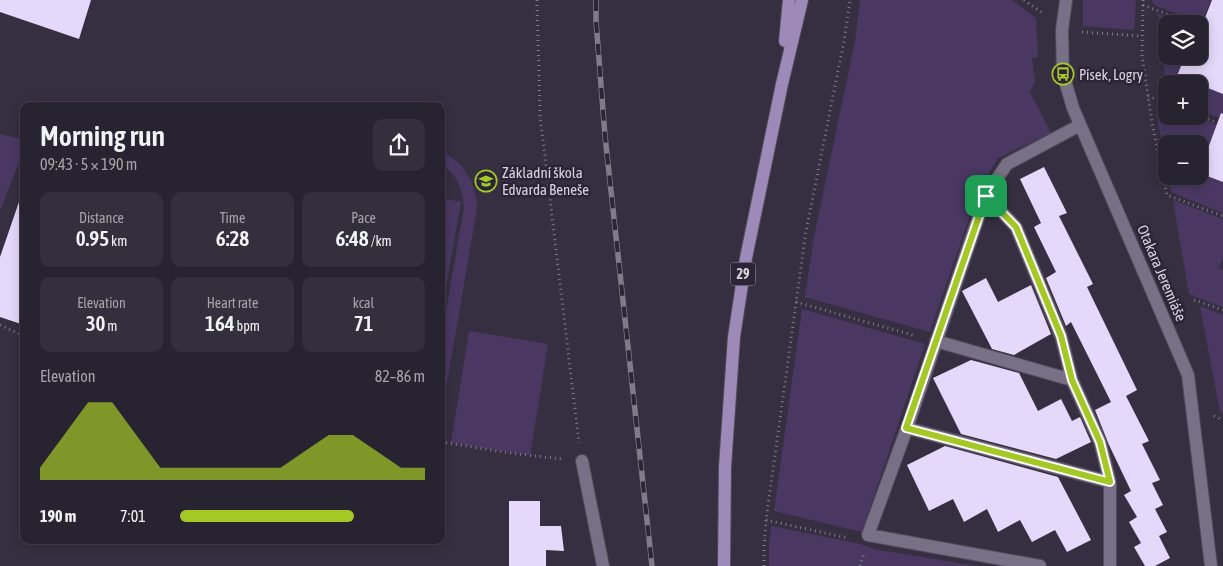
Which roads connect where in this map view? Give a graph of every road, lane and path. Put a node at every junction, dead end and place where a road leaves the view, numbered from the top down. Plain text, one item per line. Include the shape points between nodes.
1 (537, 0) edge
2 (789, 0) edge
3 (802, 0) edge
4 (850, 0) edge
5 (1066, 0) edge
6 (1144, 0) edge
7 (1143, 5) junction
8 (1169, 15) edge
9 (1095, 33) dead end
10 (1142, 36) junction
11 (782, 84) junction
12 (1148, 96) junction
13 (1158, 100) edge
14 (1208, 119) edge
15 (1215, 122) dead end
16 (1080, 125) junction
17 (986, 196) junction
18 (1223, 216) edge
19 (1194, 300) dead end
20 (796, 302) junction
21 (1223, 310) edge
22 (0, 325) edge
23 (20, 334) edge
24 (936, 341) junction
25 (1072, 380) junction
26 (1214, 416) dead end
27 (1223, 420) edge
28 (906, 428) junction
29 (445, 443) edge
30 (582, 462) junction
31 (1110, 482) junction
32 (602, 566) edge
33 (724, 566) edge
34 (764, 566) edge
35 (1040, 566) edge
36 (1110, 566) edge
37 (1210, 566) edge

1 - 30 path via 540,115
2 - 11 main road, 29
3 - 11 main road, 29
4 - 20 path via 806,231
5 - 16 street, Otakara Jeremiáše via 1062,30 1063,74
6 - 7 path
7 - 8 path
7 - 10 path
9 - 10 path
10 - 12 path
11 - 33 main road, 29 via 746,258 734,337 725,467
12 - 13 path
12 - 18 path via 1166,195
14 - 15 path
16 - 17 street via 1007,164
16 - 37 street, Otakara Jeremiáše via 1188,375
17 - 24 street
17 - 25 street via 1016,227 1061,336
19 - 21 path
20 - 24 path
20 - 34 path via 766,520
22 - 23 path
24 - 25 street
24 - 28 street
25 - 31 street via 1100,442
26 - 27 path
28 - 31 street
28 - 35 street via 868,535
29 - 30 path
30 - 32 street
31 - 36 street

